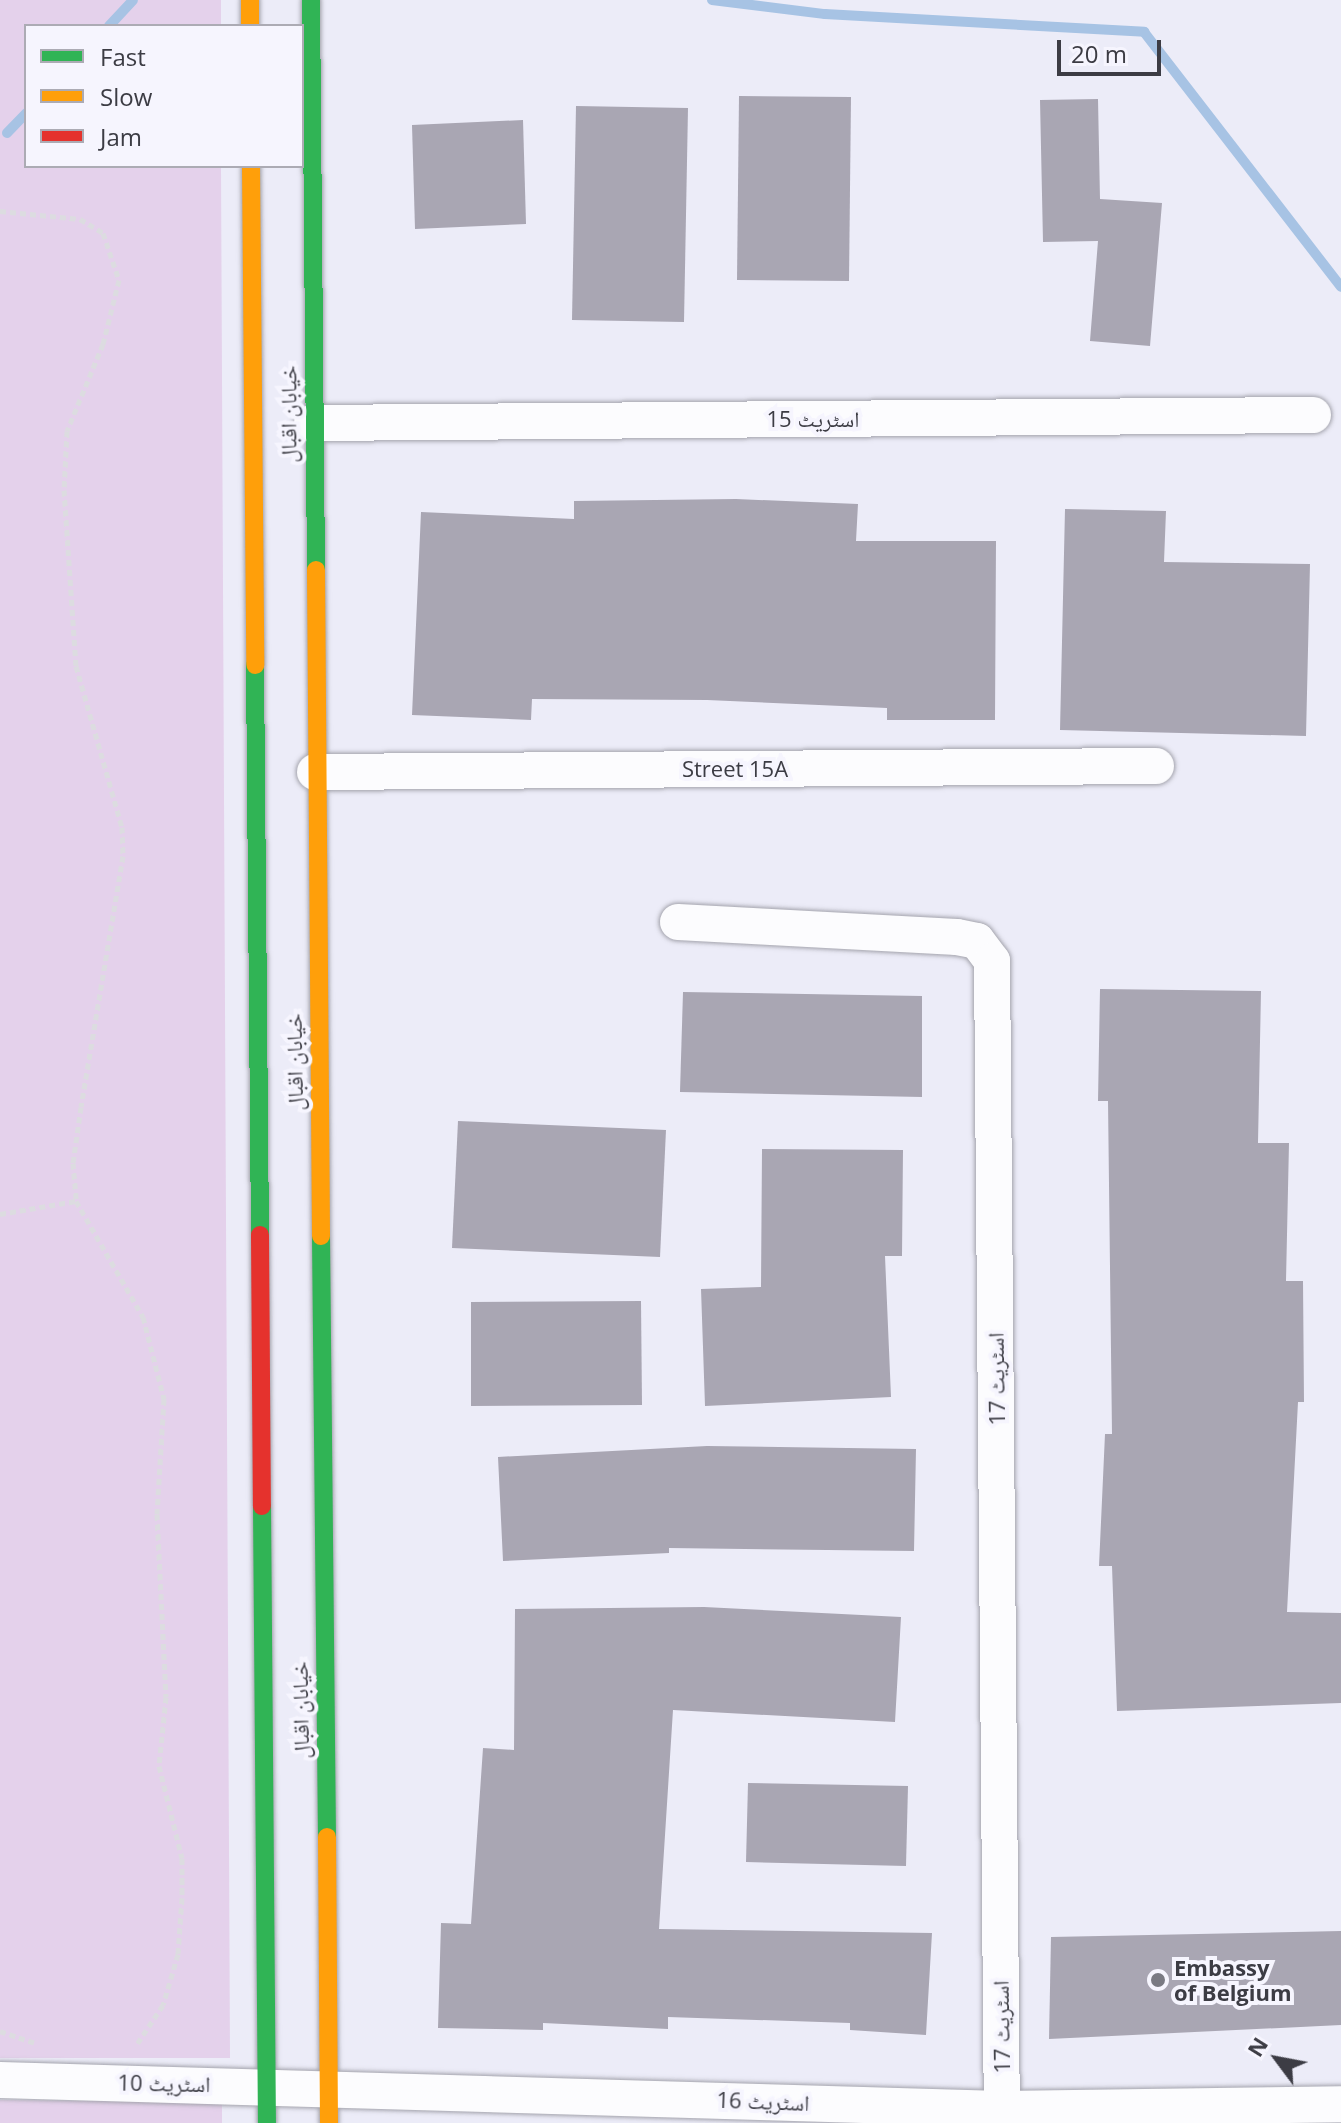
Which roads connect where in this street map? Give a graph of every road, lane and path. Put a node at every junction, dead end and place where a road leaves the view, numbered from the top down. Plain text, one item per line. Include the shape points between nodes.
1 (250, 0) edge
2 (311, 0) edge
3 (250, 24) edge
4 (251, 168) edge
5 (0, 211) edge
6 (1313, 415) dead end
7 (312, 423) junction
8 (1156, 766) dead end
9 (315, 772) junction
10 (678, 922) dead end
11 (76, 1201) junction
12 (0, 1214) edge
13 (0, 2031) edge
14 (45, 2045) dead end
15 (120, 2051) dead end
16 (0, 2080) edge
17 (267, 2085) junction
18 (329, 2086) junction
19 (1341, 2104) edge
20 (1002, 2116) edge
21 (267, 2123) edge
22 (329, 2123) edge

1 - 3 main road
2 - 7 main road, خیابان اقبال
4 - 17 main road, خیابان اقبال
5 - 11 path via 80,219 103,233 119,280 103,344 67,431 64,490 76,666 123,842 73,1163
6 - 7 street, اسٹریٹ 15
7 - 9 main road, خیابان اقبال
8 - 9 street, Street 15A
9 - 18 main road, خیابان اقبال
10 - 20 street, اسٹریٹ 17 via 957,937 977,941 992,961
11 - 12 path
11 - 15 path via 143,1317 164,1399 157,1514 166,1697 159,1766 182,1858 182,1898 178,1954 163,2005 138,2046
13 - 14 path
16 - 17 street, اسٹریٹ 10
17 - 18 street, اسٹریٹ 10
17 - 21 main road, خیابان اقبال
18 - 20 street, اسٹریٹ 16
18 - 22 main road, خیابان اقبال
19 - 20 street, اسٹریٹ 16

